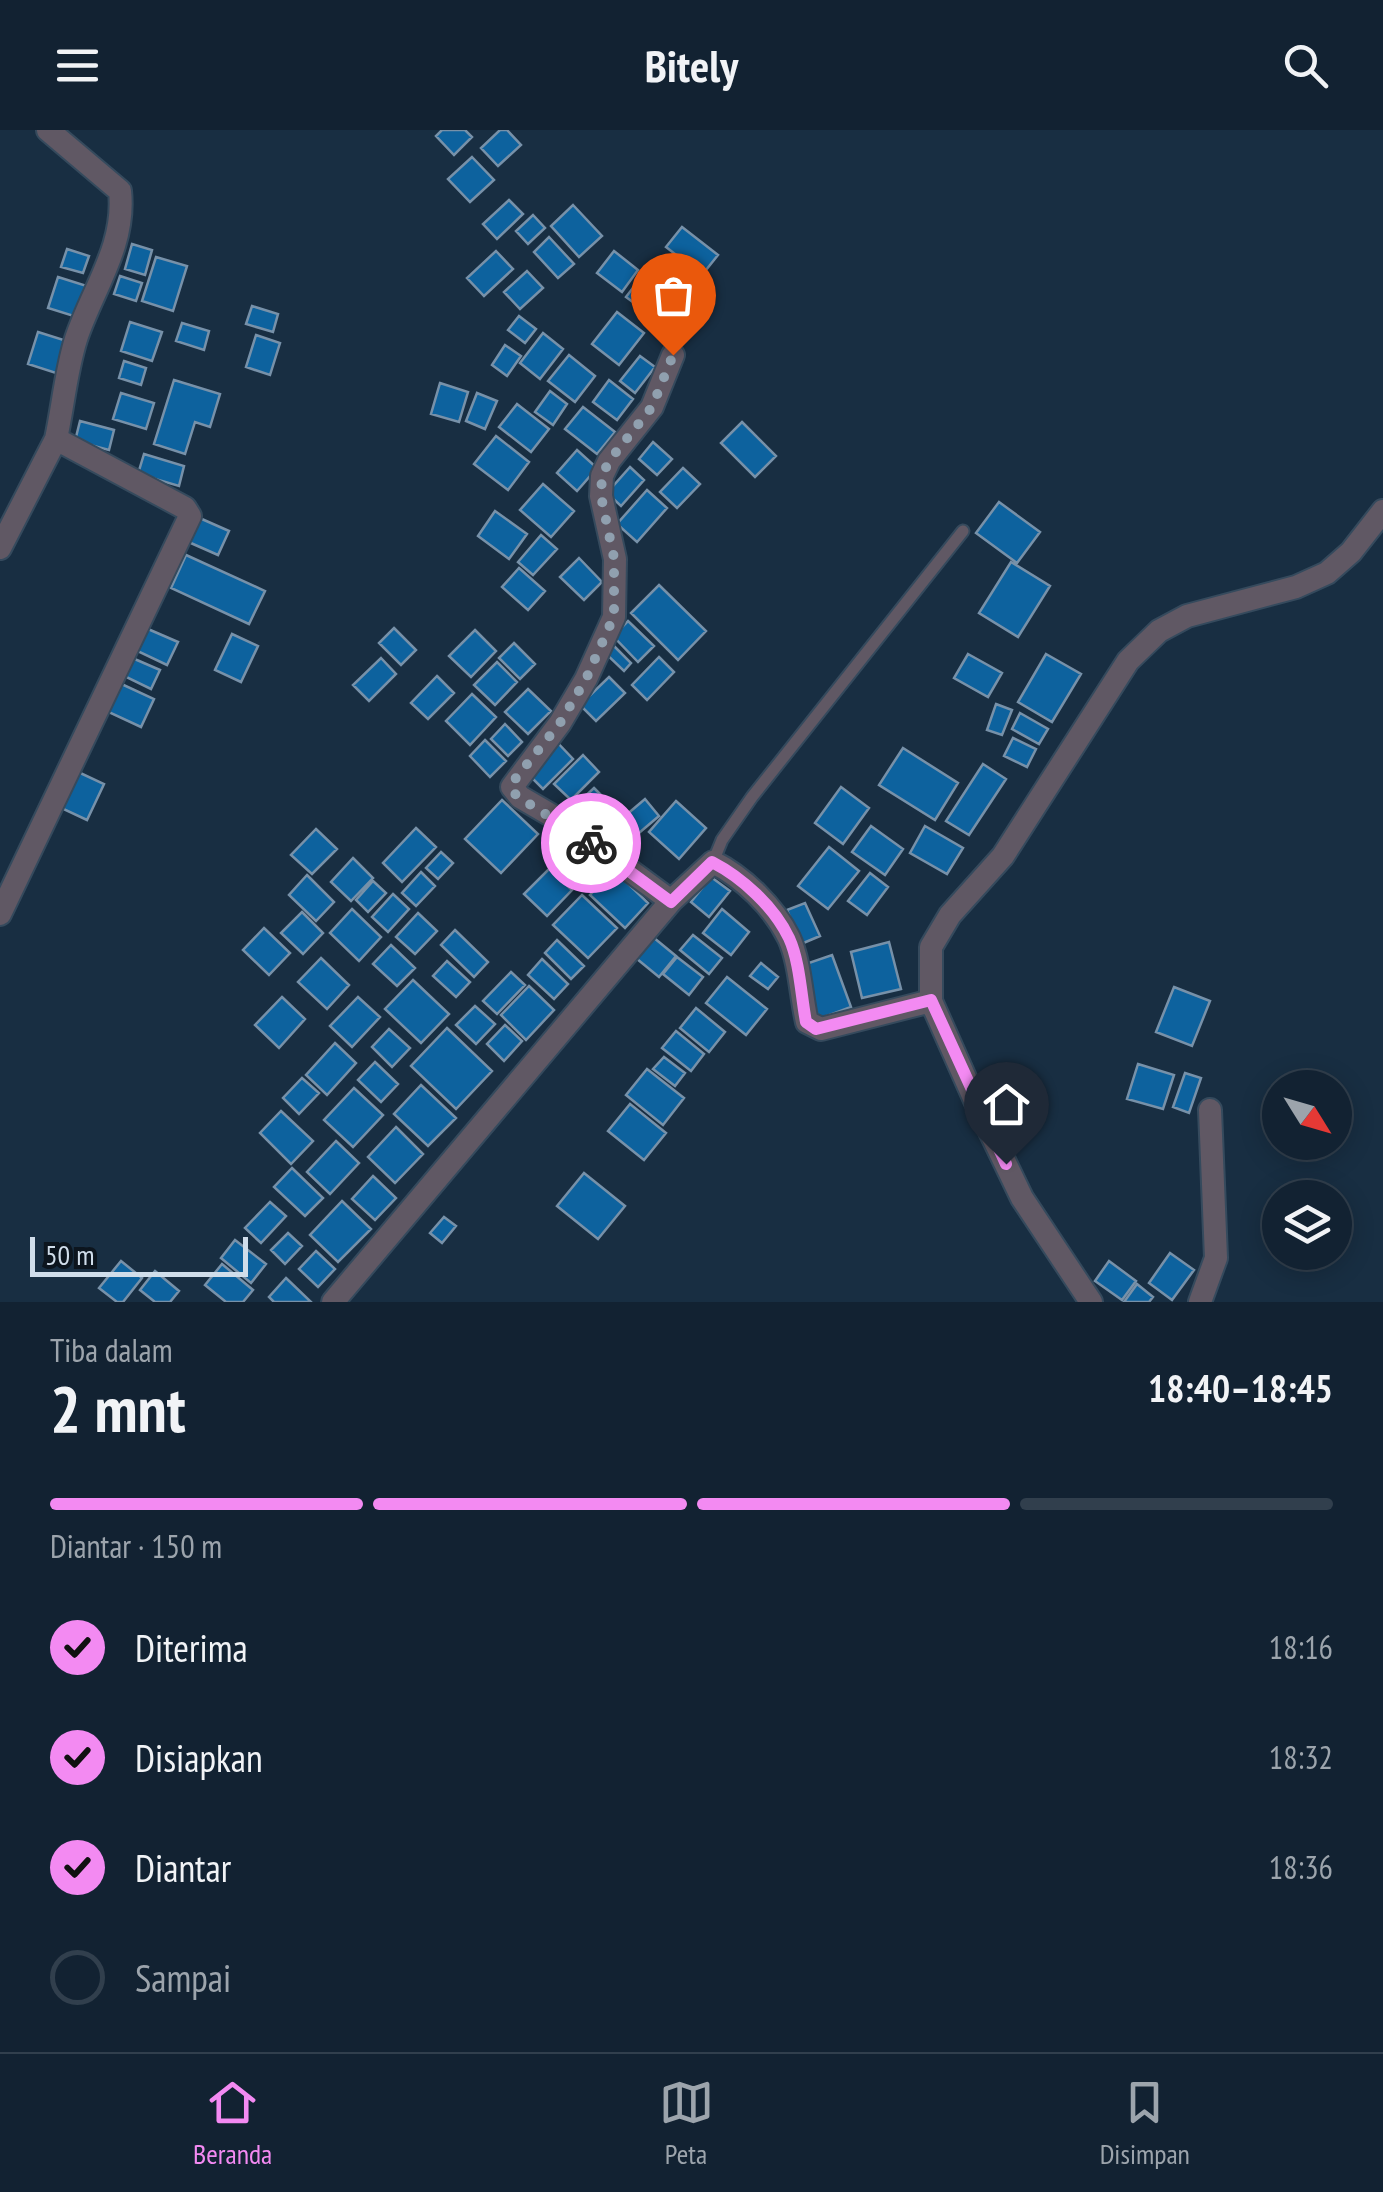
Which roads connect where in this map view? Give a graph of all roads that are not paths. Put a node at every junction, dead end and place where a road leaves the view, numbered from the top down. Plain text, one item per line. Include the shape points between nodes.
1 (48, 130) edge
2 (673, 355) dead end
3 (56, 439) junction
4 (1383, 511) edge
5 (963, 531) dead end
6 (0, 548) edge
7 (712, 862) junction
8 (671, 902) junction
9 (0, 914) edge
10 (931, 1000) junction
11 (1210, 1110) dead end
12 (333, 1302) edge
13 (1091, 1302) edge
14 (1200, 1302) edge

1 - 3 street via 120,191 122,207 104,276 76,340
2 - 8 street via 652,407 602,476 614,616 560,723 512,787
3 - 6 street
3 - 9 street via 190,516
4 - 10 street via 1327,573 1186,616 1159,630 1128,661 1003,856 931,947
5 - 7 lane via 762,783
7 - 8 street
7 - 10 street via 767,906 790,940 811,1026 821,1029
8 - 12 street
10 - 13 street via 1022,1198
11 - 14 street via 1216,1258

